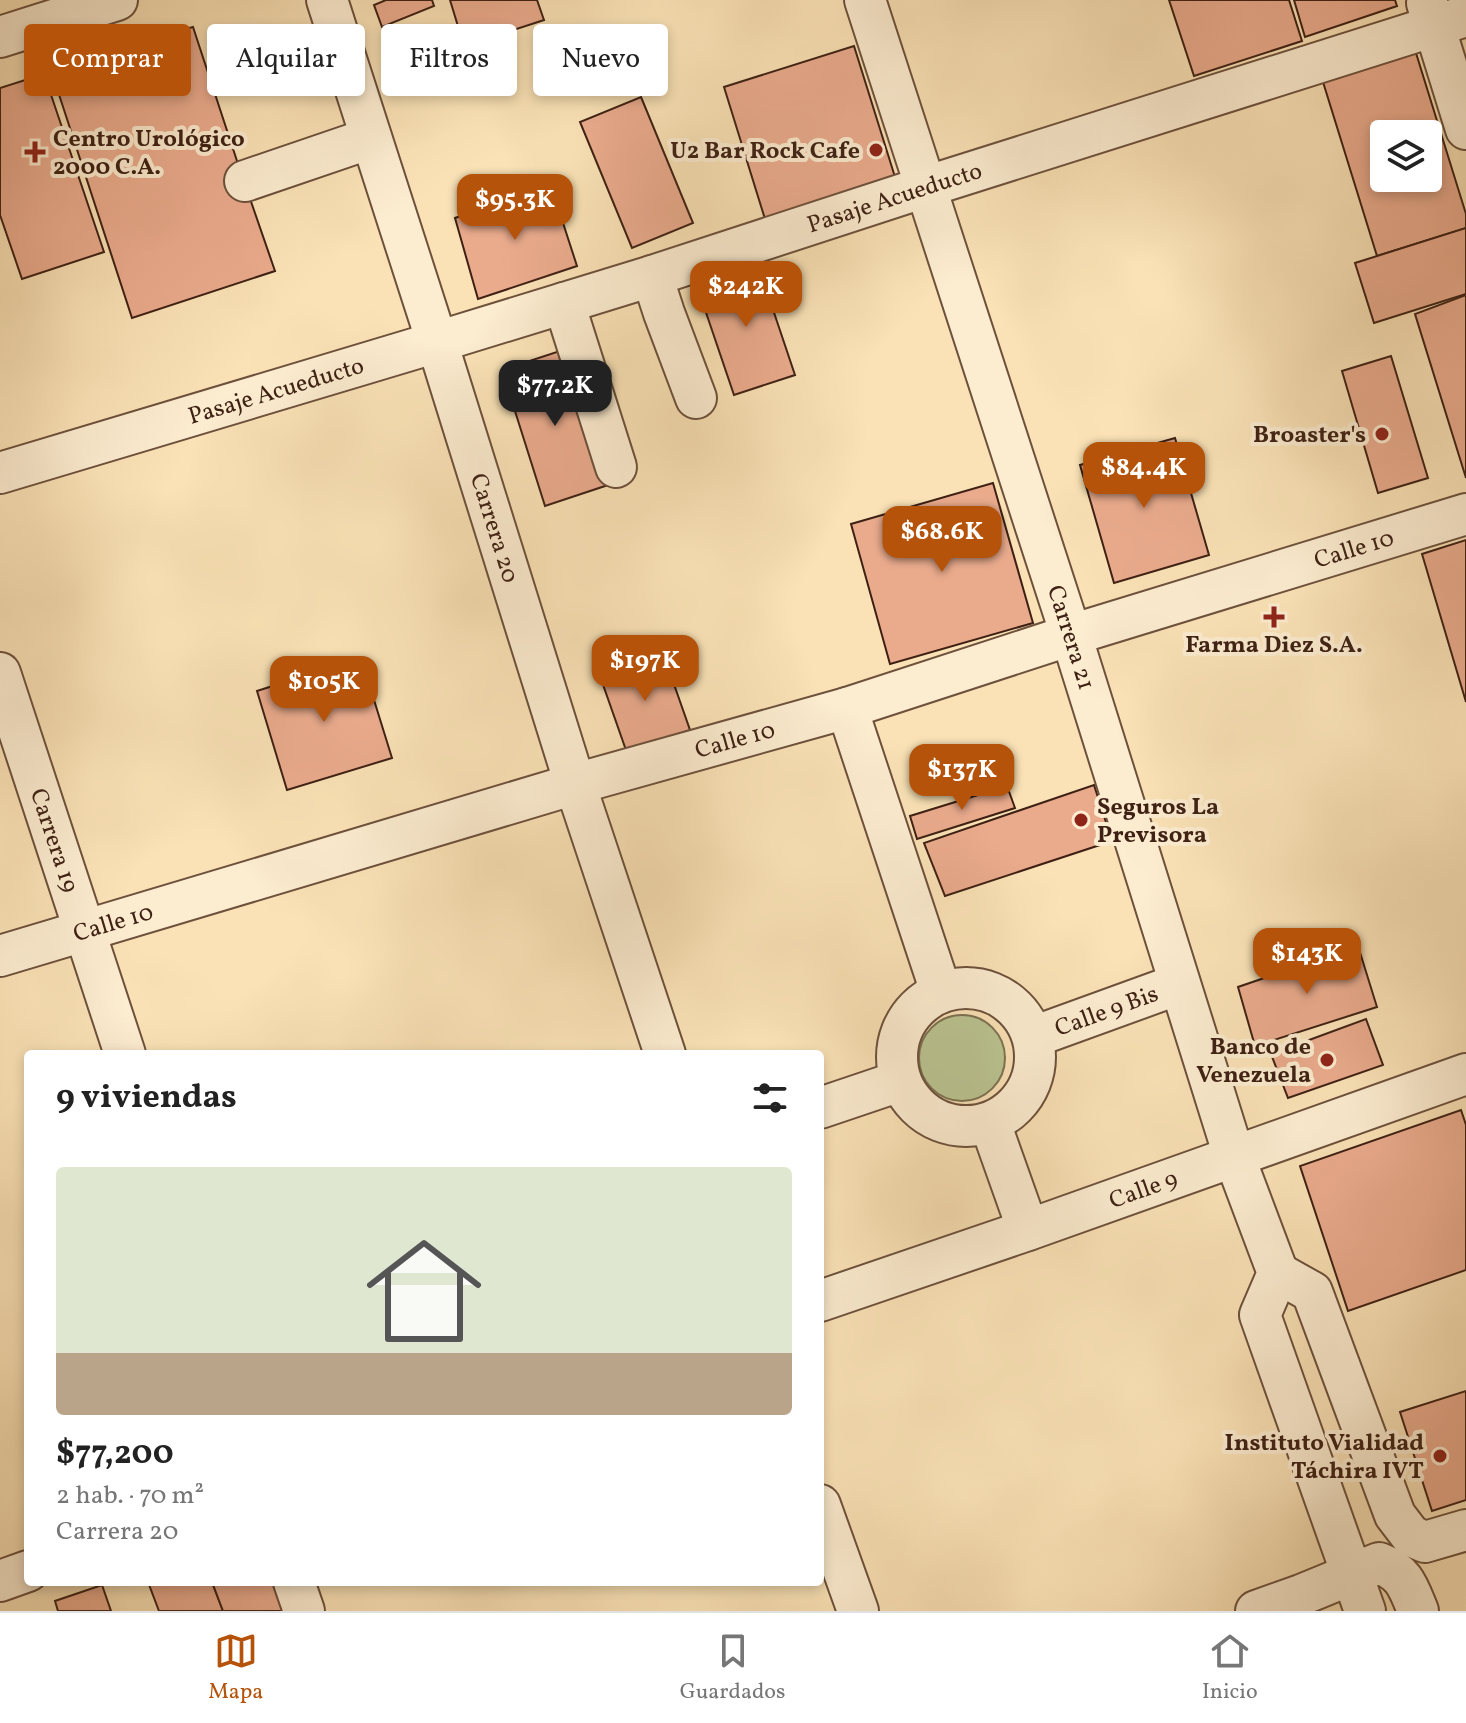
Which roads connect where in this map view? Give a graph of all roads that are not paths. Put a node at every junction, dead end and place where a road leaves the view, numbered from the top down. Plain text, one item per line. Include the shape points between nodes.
1 (117, 0) edge
2 (327, 0) edge
3 (865, 0) edge
4 (1442, 14) edge
5 (0, 37) edge
6 (1466, 129) edge
7 (371, 138) junction
8 (245, 181) dead end
9 (925, 187) junction
10 (652, 276) junction
11 (564, 303) junction
12 (437, 342) junction
13 (696, 398) dead end
14 (616, 467) dead end
15 (0, 473) edge
16 (1466, 514) edge
17 (1071, 635) junction
18 (0, 673) edge
19 (847, 708) junction
20 (575, 784) junction
21 (85, 929) junction
22 (0, 956) edge
23 (1179, 984) junction
24 (941, 992) junction
25 (1033, 1037) junction
26 (124, 1050) edge
27 (664, 1050) edge
28 (1466, 1074) edge
29 (900, 1081) junction
30 (824, 1107) edge
31 (990, 1123) junction
32 (1234, 1156) junction
33 (1028, 1230) junction
34 (1278, 1273) junction
35 (824, 1300) edge
36 (824, 1516) edge
37 (1466, 1530) edge
38 (1425, 1542) junction
39 (24, 1572) edge
40 (0, 1581) edge
41 (295, 1586) edge
42 (1358, 1593) edge
43 (1412, 1596) edge
44 (1304, 1603) edge
45 (304, 1611) edge
46 (858, 1611) edge
47 (1256, 1611) edge

1 - 5 street
2 - 7 street, Carrera 20
3 - 9 street, Carrera 21
4 - 6 street
4 - 9 street, Pasaje Acueducto
7 - 8 street
7 - 12 street, Carrera 20
9 - 10 street, Pasaje Acueducto
9 - 17 street, Carrera 21
10 - 11 street, Pasaje Acueducto
10 - 13 street
11 - 12 street, Pasaje Acueducto
11 - 14 street
12 - 15 street, Pasaje Acueducto
12 - 20 street, Carrera 20
16 - 17 street, Calle 10
17 - 19 street, Calle 10
17 - 23 street, Carrera 21
18 - 21 street, Carrera 19
19 - 20 street, Calle 10
19 - 24 street
20 - 21 street, Calle 10
20 - 27 street, Carrera 20
21 - 22 street, Calle 10
21 - 26 street, Carrera 19
23 - 25 street, Calle 9 Bis
23 - 32 street, Carrera 21
24 - 25 street via 963,987 1007,1000
24 - 29 street via 925,1000 902,1028 896,1063
25 - 31 street via 1036,1058 1028,1088 1008,1112
28 - 32 street, Calle 9
29 - 30 street
29 - 31 street via 908,1097 936,1120 954,1126
31 - 33 street
32 - 33 street, Calle 9
32 - 34 street, Carrera 21
33 - 35 street, Calle 9
34 - 38 street via 1312,1292 1395,1515 1411,1536
34 - 42 street via 1260,1315
36 - 46 street
37 - 38 street
38 - 43 street
39 - 40 street
41 - 45 street
42 - 43 street via 1379,1563 1391,1568
42 - 44 street
44 - 47 street

